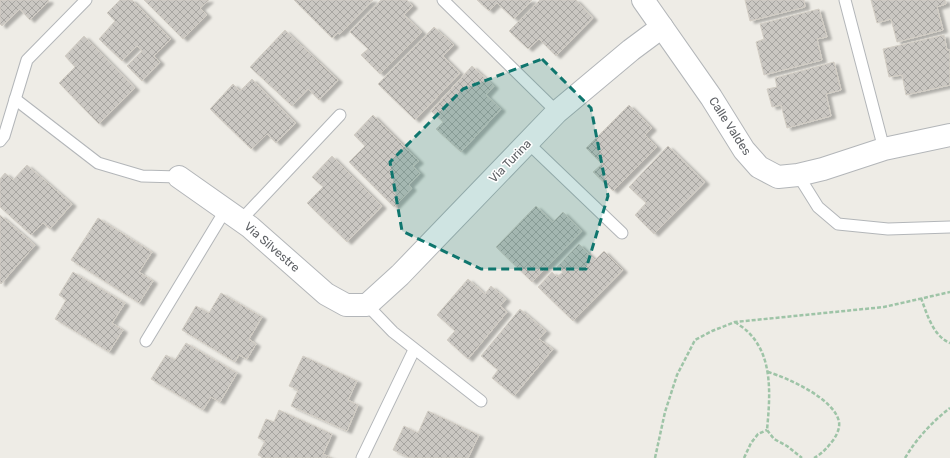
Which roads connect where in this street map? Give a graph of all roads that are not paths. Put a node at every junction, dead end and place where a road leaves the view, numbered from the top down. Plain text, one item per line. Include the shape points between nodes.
1 (86, 0) edge
2 (443, 0) edge
3 (643, 0) edge
4 (845, 0) edge
5 (662, 27) junction
6 (15, 99) junction
7 (557, 112) junction
8 (340, 115) dead end
9 (950, 135) edge
10 (0, 140) edge
11 (528, 143) junction
12 (884, 149) junction
13 (798, 175) junction
14 (179, 177) joint
15 (233, 214) junction
16 (950, 227) edge
17 (622, 233) dead end
18 (367, 305) junction
19 (146, 341) dead end
20 (414, 350) junction
21 (481, 401) dead end
22 (362, 458) edge

1 - 6 lane via 27,60
2 - 7 lane
3 - 5 street, Calle Valdes
4 - 12 lane
5 - 7 street, Via Turina via 630,50
5 - 13 street, Calle Valdes via 744,150 759,167 778,177
6 - 10 lane via 4,136
6 - 14 lane via 98,163 142,176
7 - 11 street, Via Turina
8 - 15 lane
9 - 12 street, Calle Valdes
11 - 17 lane
11 - 18 street, Via Turina via 400,275
12 - 13 street, Calle Valdes
13 - 16 lane via 818,207 838,224 888,229
14 - 15 street, Via Silvestre
15 - 18 street, Via Silvestre via 326,294 346,305
15 - 19 lane
18 - 20 lane
20 - 21 lane
20 - 22 lane

